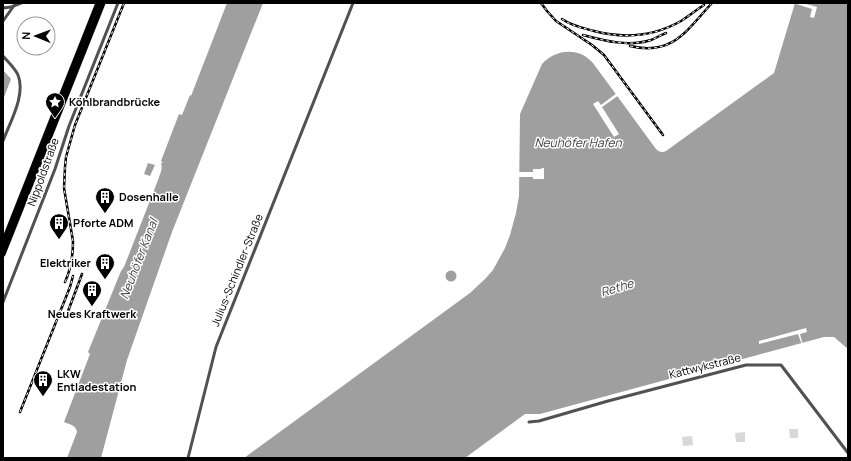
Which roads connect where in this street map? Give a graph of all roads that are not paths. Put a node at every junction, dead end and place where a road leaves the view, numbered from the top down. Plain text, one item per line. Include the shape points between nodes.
1 (9, 3) edge
2 (21, 3) edge
3 (98, 3) edge
4 (103, 3) edge
5 (118, 3) edge
6 (353, 3) edge
7 (13, 7) junction
8 (3, 8) edge
9 (3, 20) edge
10 (3, 56) edge
11 (3, 141) edge
12 (3, 244) edge
13 (3, 254) edge
14 (3, 302) edge
15 (529, 422) dead end
16 (848, 453) edge
17 (188, 458) edge

1 - 7 street
2 - 7 street
3 - 12 main road
4 - 13 main road
5 - 14 street, Nippoldstraße
6 - 17 street, Julius-Schindler-Straße via 216,347
7 - 8 street
7 - 9 street
10 - 11 street via 18,75 21,88
15 - 16 street, Kattwykstraße via 746,365 781,365

